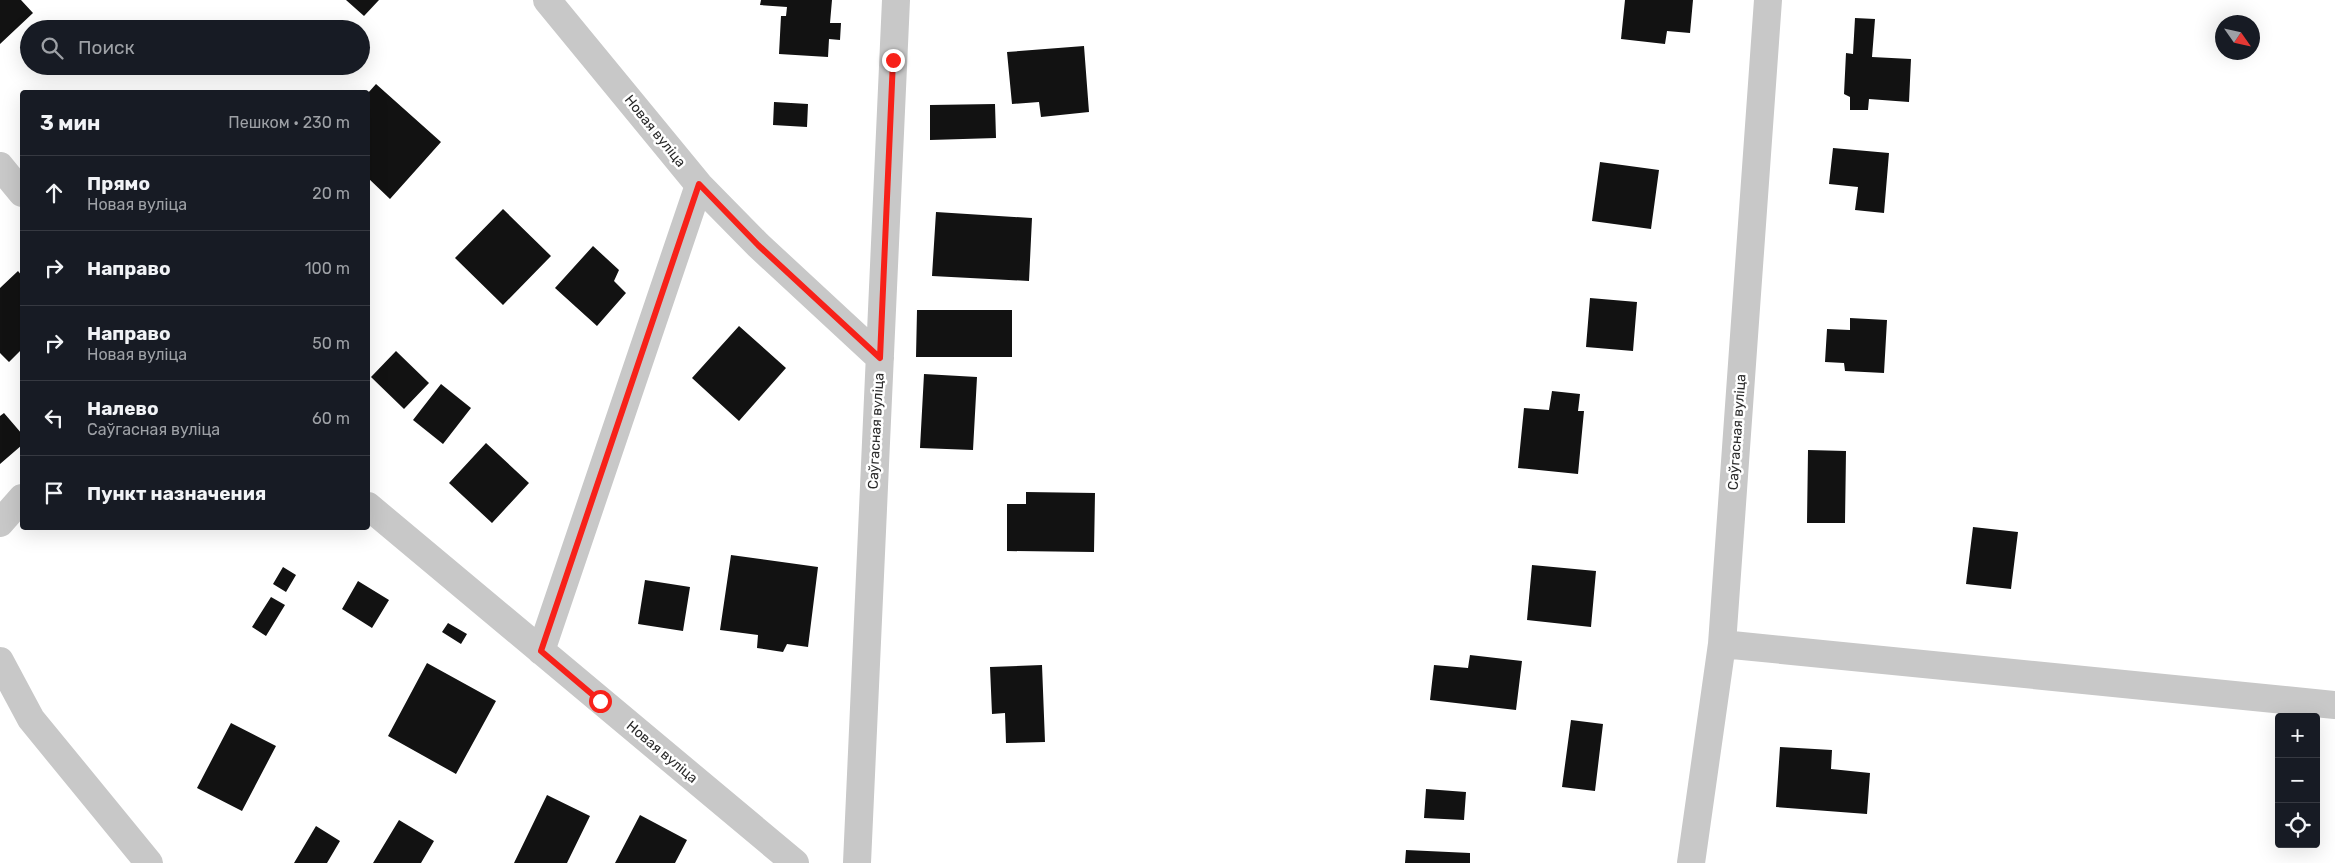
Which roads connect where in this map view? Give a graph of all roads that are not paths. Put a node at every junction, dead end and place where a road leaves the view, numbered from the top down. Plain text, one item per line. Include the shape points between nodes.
1 (547, 0) edge
2 (896, 0) edge
3 (1768, 0) edge
4 (0, 166) edge
5 (699, 184) junction
6 (20, 190) edge
7 (880, 358) junction
8 (20, 500) edge
9 (370, 508) edge
10 (0, 523) edge
11 (1722, 644) junction
12 (541, 651) junction
13 (0, 660) edge
14 (2335, 705) edge
15 (148, 863) edge
16 (795, 863) edge
17 (857, 863) edge
18 (1691, 863) edge

1 - 5 street, Новая вуліца
2 - 7 street, Саўгасная вуліца
3 - 11 street, Саўгасная вуліца
4 - 6 street
5 - 7 street, Новая вуліца via 758,245
5 - 12 street
7 - 17 street, Саўгасная вуліца
8 - 10 street
9 - 12 street, Новая вуліца
11 - 14 street
11 - 18 street, Саўгасная вуліца
12 - 16 street, Новая вуліца
13 - 15 street via 31,720

